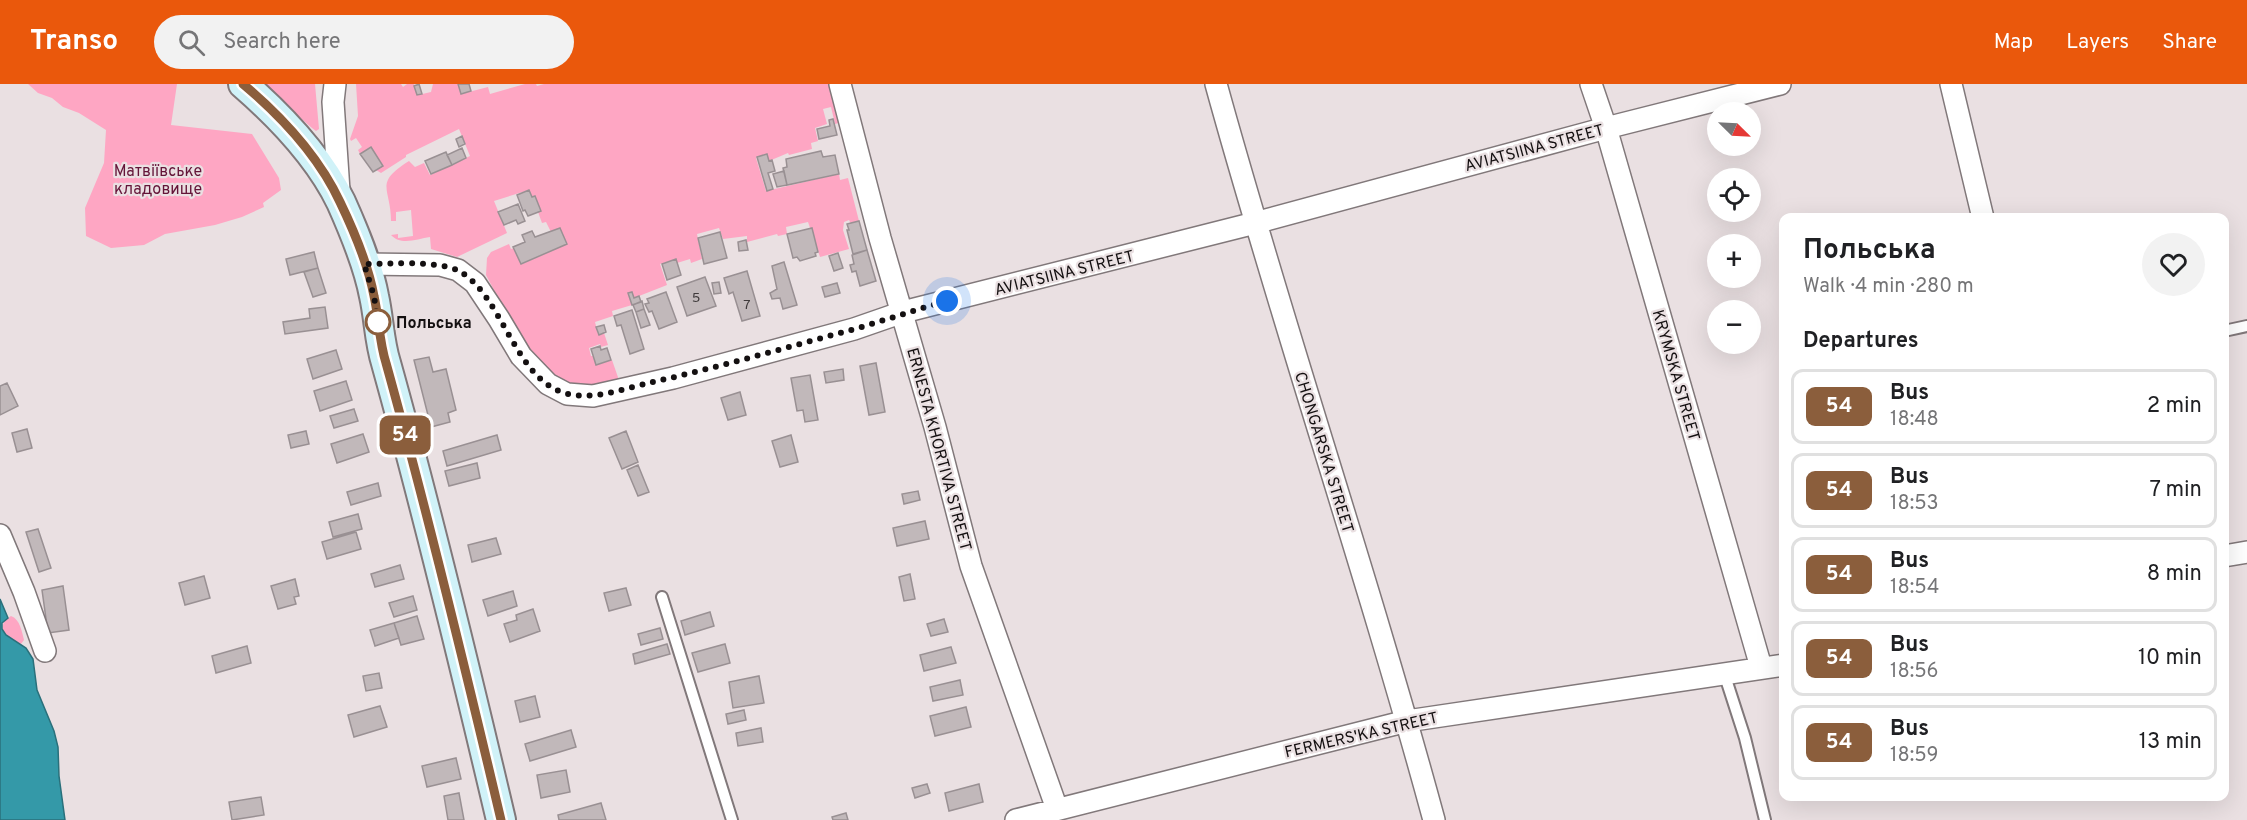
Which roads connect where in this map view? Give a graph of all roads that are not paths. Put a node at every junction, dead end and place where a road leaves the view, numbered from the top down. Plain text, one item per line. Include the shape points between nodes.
1 (243, 84) edge
2 (335, 84) edge
3 (840, 84) edge
4 (1216, 84) edge
5 (1591, 84) edge
6 (1780, 84) edge
7 (1951, 84) edge
8 (1606, 128) junction
9 (339, 200) junction
10 (1982, 213) edge
11 (1255, 223) junction
12 (364, 264) junction
13 (903, 312) junction
14 (2247, 327) edge
15 (2229, 330) edge
16 (0, 535) edge
17 (2247, 552) edge
18 (2229, 555) edge
19 (662, 597) dead end
20 (45, 651) dead end
21 (1779, 665) edge
22 (1761, 667) junction
23 (1724, 673) junction
24 (1407, 721) junction
25 (1068, 811) edge
26 (501, 820) edge
27 (732, 820) edge
28 (1016, 820) edge
29 (1434, 820) edge
30 (1766, 820) edge

1 - 9 street via 303,145
2 - 9 street
3 - 13 street, ERNESTA KHORTIVA STREET
4 - 11 street, CHONGARSKA STREET
5 - 8 street, KRYMSKA STREET
6 - 8 street, AVIATSIINA STREET
7 - 10 street
8 - 11 street, AVIATSIINA STREET
8 - 22 street, KRYMSKA STREET
9 - 12 street
11 - 13 street, AVIATSIINA STREET
11 - 24 street, CHONGARSKA STREET
12 - 13 street, AVIATSIINA STREET via 440,265 458,270 475,283 521,357 548,384 567,394 593,396 673,378
12 - 26 street via 374,296 382,351 456,626
13 - 25 street, ERNESTA KHORTIVA STREET via 971,566 1039,763
14 - 15 lane
16 - 20 street
17 - 18 street
19 - 27 lane
21 - 22 street, FERMERS'KA STREET
22 - 23 street, FERMERS'KA STREET
23 - 24 street, FERMERS'KA STREET
23 - 30 lane
24 - 25 street, FERMERS'KA STREET
24 - 29 street, CHONGARSKA STREET
25 - 28 street, FERMERS'KA STREET

